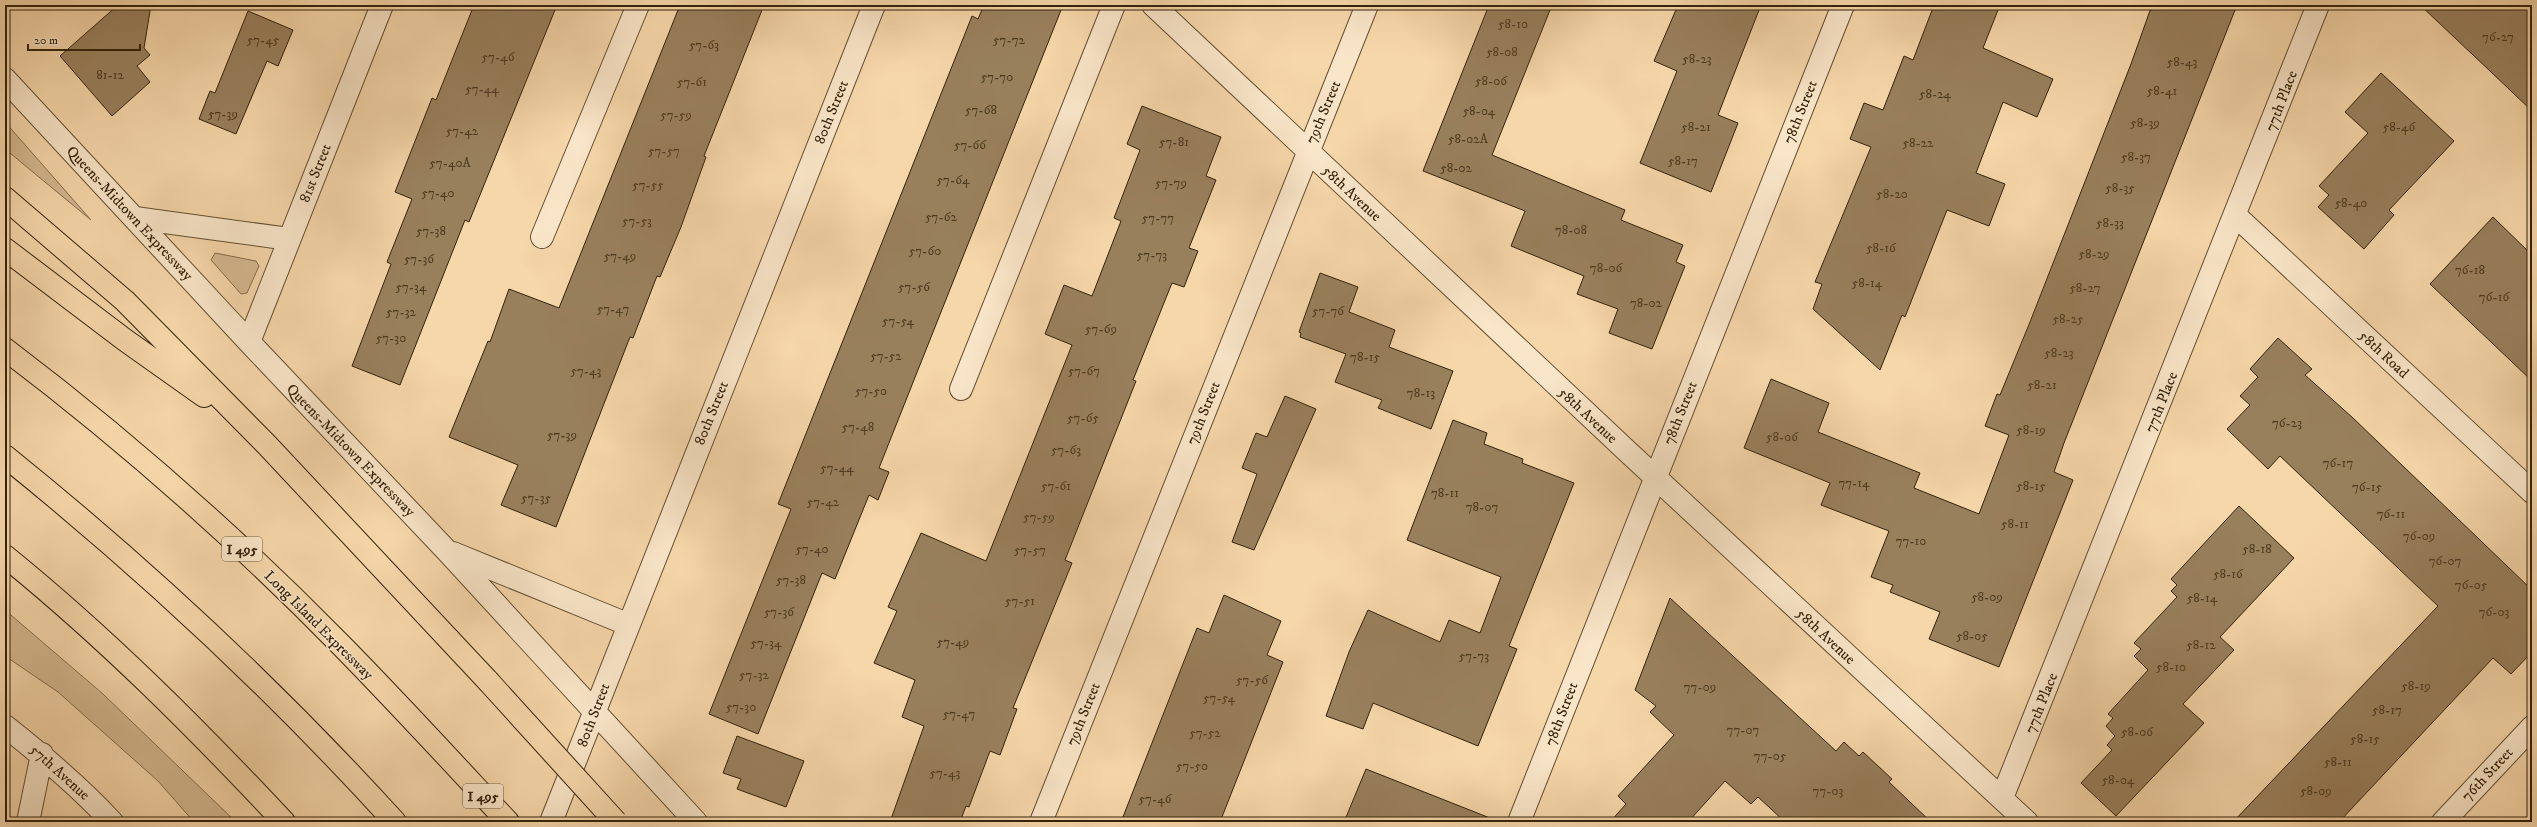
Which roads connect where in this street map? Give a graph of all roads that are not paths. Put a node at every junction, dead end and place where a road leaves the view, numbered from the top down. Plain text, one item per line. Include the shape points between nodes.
1 (382, 5) edge
2 (638, 5) edge
3 (874, 5) edge
4 (1114, 5) edge
5 (1153, 5) edge
6 (1367, 5) edge
7 (1843, 5) edge
8 (2318, 5) edge
9 (5, 79) edge
10 (1307, 151) junction
11 (5, 198) edge
12 (2236, 216) junction
13 (135, 218) junction
14 (542, 237) dead end
15 (289, 239) junction
16 (5, 249) edge
17 (249, 342) junction
18 (5, 350) edge
19 (961, 389) dead end
20 (246, 425) junction
21 (5, 456) edge
22 (1654, 477) junction
23 (2532, 492) edge
24 (447, 551) junction
25 (5, 556) edge
26 (627, 624) junction
27 (594, 712) junction
28 (5, 726) edge
29 (2532, 726) edge
30 (42, 754) junction
31 (2002, 798) junction
32 (28, 822) edge
33 (112, 822) edge
34 (284, 822) edge
35 (395, 822) edge
36 (508, 822) edge
37 (551, 822) edge
38 (616, 822) edge
39 (696, 822) edge
40 (1040, 822) edge
41 (1519, 822) edge
42 (2027, 822) edge
43 (2442, 822) edge

1 - 15 street, 81st Street
2 - 14 street
3 - 26 street, 80th Street
4 - 19 street
5 - 10 street, 58th Avenue
6 - 10 street, 79th Street
7 - 22 street, 78th Street
8 - 12 street, 77th Place
9 - 13 street, Queens-Midtown Expressway
10 - 22 street, 58th Avenue
10 - 40 street, 79th Street
11 - 20 highway via 125,301
12 - 23 street, 58th Road
12 - 31 street, 77th Place
13 - 15 street
13 - 17 street, Queens-Midtown Expressway
15 - 17 street, 81st Street
16 - 20 highway via 125,340
17 - 24 street, Queens-Midtown Expressway
18 - 36 highway, Long Island Expressway / I 495 via 140,458 241,548 341,644
20 - 38 highway, bridge via 488,681
21 - 35 highway via 148,577 228,652 345,767
22 - 31 street, 58th Avenue
22 - 41 street, 78th Street
24 - 26 street
24 - 27 street, Queens-Midtown Expressway
25 - 34 highway via 126,661 231,765
26 - 27 street, 80th Street
27 - 37 street, 80th Street
27 - 39 street, Queens-Midtown Expressway
28 - 30 street, 57th Avenue
29 - 43 street, 76th Street
30 - 32 street
30 - 33 street, 57th Avenue
31 - 42 street, 58th Avenue

